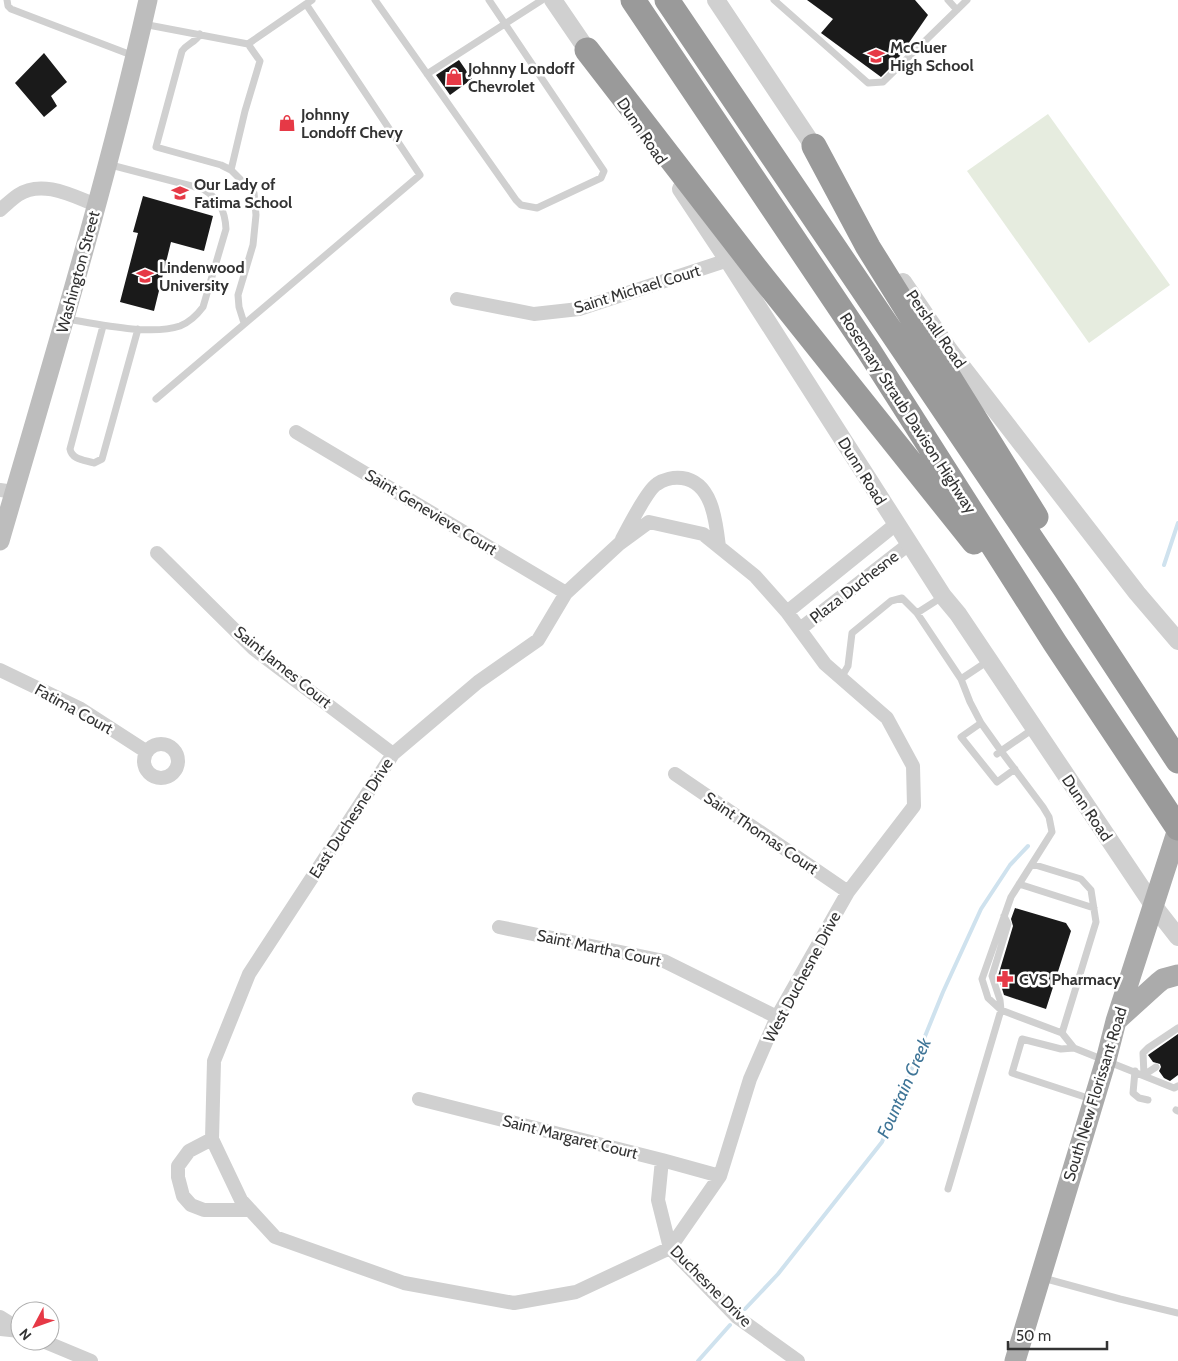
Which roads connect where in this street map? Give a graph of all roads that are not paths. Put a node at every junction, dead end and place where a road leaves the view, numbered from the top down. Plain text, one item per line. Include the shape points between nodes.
1 (6, 0) edge
2 (148, 0) edge
3 (375, 0) edge
4 (489, 0) edge
5 (542, 0) edge
6 (553, 0) edge
7 (633, 0) edge
8 (667, 0) edge
9 (716, 0) edge
10 (774, 0) edge
11 (948, 0) edge
12 (967, 0) edge
13 (309, 2) edge
14 (957, 10) junction
15 (143, 24) junction
16 (503, 24) junction
17 (200, 34) junction
18 (248, 44) junction
19 (587, 50) junction
20 (134, 56) junction
21 (427, 74) junction
22 (814, 146) junction
23 (107, 164) junction
24 (231, 170) junction
25 (96, 205) junction
26 (0, 210) edge
27 (728, 260) junction
28 (457, 299) dead end
29 (65, 319) junction
30 (244, 323) junction
31 (103, 326) junction
32 (138, 329) junction
33 (156, 399) dead end
34 (296, 432) dead end
35 (7, 491) edge
36 (896, 524) junction
37 (0, 541) edge
38 (619, 544) junction
39 (909, 544) junction
40 (719, 547) junction
41 (157, 553) dead end
42 (1066, 590) junction
43 (566, 592) junction
44 (1137, 593) junction
45 (943, 596) junction
46 (787, 612) junction
47 (917, 613) junction
48 (1178, 623) edge
49 (800, 629) junction
50 (1178, 641) edge
51 (1055, 643) junction
52 (988, 661) junction
53 (0, 670) edge
54 (841, 678) junction
55 (961, 679) junction
56 (981, 723) junction
57 (1034, 729) junction
58 (146, 752) dead end
59 (999, 752) junction
60 (393, 754) junction
61 (1178, 761) edge
62 (1015, 769) junction
63 (675, 774) dead end
64 (1178, 828) edge
65 (1032, 864) junction
66 (1019, 884) junction
67 (848, 892) junction
68 (1153, 905) junction
69 (1094, 908) junction
70 (1004, 916) junction
71 (499, 927) dead end
72 (1178, 937) edge
73 (1178, 975) edge
74 (1001, 1010) junction
75 (777, 1017) junction
76 (1116, 1021) junction
77 (1178, 1028) edge
78 (1062, 1033) junction
79 (1074, 1048) junction
80 (1106, 1060) junction
81 (1156, 1067) dead end
82 (1134, 1071) junction
83 (1144, 1075) junction
84 (1178, 1086) edge
85 (420, 1099) dead end
86 (1094, 1100) junction
87 (1148, 1100) dead end
88 (212, 1139) junction
89 (662, 1160) junction
90 (720, 1176) junction
91 (948, 1189) dead end
92 (250, 1210) junction
93 (670, 1248) junction
94 (1040, 1278) junction
95 (1178, 1313) edge
96 (0, 1317) edge
97 (10, 1327) edge
98 (60, 1348) edge
99 (90, 1361) edge
100 (798, 1361) edge
101 (1015, 1361) edge

1 - 20 lane via 12,9
2 - 15 main road, Washington Street
3 - 21 lane
4 - 16 lane
5 - 16 lane
6 - 19 street, Dunn Road
7 - 51 highway, Rosemary Straub Davison Highway via 869,351
8 - 42 highway, Rosemary Straub Davison Highway
9 - 22 street, Pershall Road
10 - 14 lane via 868,83 884,82
11 - 14 lane
12 - 14 lane
13 - 18 lane
13 - 30 lane via 420,175
15 - 17 lane
15 - 20 main road, Washington Street
16 - 21 lane
16 - 21 lane via 604,171 601,178 537,208 521,205
17 - 18 lane
17 - 24 lane via 182,51 156,147
18 - 24 lane via 260,61
19 - 27 street, Dunn Road
19 - 51 highway via 760,274
20 - 23 main road, Washington Street
22 - 42 highway via 868,247 1058,552
22 - 44 street, Pershall Road via 950,350
23 - 25 main road, Washington Street
23 - 32 lane via 203,189 213,195 225,216 226,228 204,307 197,316 179,326
24 - 30 lane via 254,193 256,215 253,245 238,295
25 - 26 street via 60,191 38,188 18,195
25 - 29 main road, Washington Street
27 - 28 street, Saint Michael Court via 579,309 534,314
27 - 36 street, Dunn Road
29 - 31 lane
29 - 35 main road, Washington Street
30 - 33 lane
31 - 32 lane
31 - 32 lane via 70,449 74,457 94,463 102,459
34 - 43 street, Saint Genevieve Court
35 - 37 main road, Washington Street
36 - 39 street, Dunn Road
36 - 46 street
38 - 40 street via 649,522 703,534
38 - 40 street via 656,484 674,477 692,479 704,492 716,518
38 - 43 street, East Duchesne Drive
39 - 45 street, Dunn Road
39 - 49 street, Plaza Duchesne
40 - 46 street via 756,576
41 - 60 street, Saint James Court via 254,648
42 - 61 highway, Rosemary Straub Davison Highway
43 - 60 street, East Duchesne Drive via 538,640 478,682
44 - 48 street
44 - 50 street, Pershall Road
45 - 47 lane
45 - 52 street, Dunn Road
46 - 49 street
47 - 54 lane via 902,598 891,601 852,633 848,666
47 - 55 lane
49 - 54 street via 826,664
51 - 64 highway, Rosemary Straub Davison Highway
52 - 55 lane
52 - 57 street, Dunn Road
53 - 58 street, Fatima Court via 79,708
54 - 67 street, West Duchesne Drive via 887,718 913,766 914,806
55 - 56 lane
56 - 59 lane
56 - 62 lane via 961,737 997,782
57 - 59 lane
57 - 68 street, Dunn Road
59 - 62 lane
60 - 88 street, East Duchesne Drive via 249,974 214,1061
62 - 65 lane via 1049,817 1052,832
63 - 67 street, Saint Thomas Court
64 - 68 main road, South New Florissant Road
65 - 66 lane
65 - 69 lane via 1082,879 1091,890
66 - 69 lane
66 - 70 lane
67 - 75 street, West Duchesne Drive
68 - 72 street, Dunn Road
68 - 76 main road, South New Florissant Road
69 - 78 lane via 1096,922
70 - 74 lane via 1008,924 992,976
70 - 74 lane via 982,980 988,998
71 - 75 street, Saint Martha Court via 664,961
73 - 76 main road via 1163,980
74 - 78 lane
74 - 91 lane
75 - 90 street, West Duchesne Drive via 750,1079
76 - 80 main road, South New Florissant Road
77 - 83 lane via 1143,1053
78 - 79 lane
79 - 80 lane
79 - 86 lane via 1061,1049 1022,1039 1012,1073
80 - 82 lane
80 - 86 main road, South New Florissant Road
81 - 83 lane
82 - 83 lane
82 - 87 lane via 1133,1093
83 - 84 lane via 1174,1088
85 - 89 street, Saint Margaret Court
86 - 94 main road, South New Florissant Road
88 - 92 street via 241,1200
88 - 92 street via 189,1151 178,1166 183,1196 191,1205 204,1210
89 - 90 street, Saint Margaret Court
89 - 93 street, Duchesne Drive via 658,1200
90 - 93 street, West Duchesne Drive
92 - 93 street via 275,1237 404,1283 514,1303 576,1292
93 - 100 street, Duchesne Drive via 737,1317
94 - 95 lane
94 - 101 main road, South New Florissant Road
96 - 97 street
98 - 99 street

